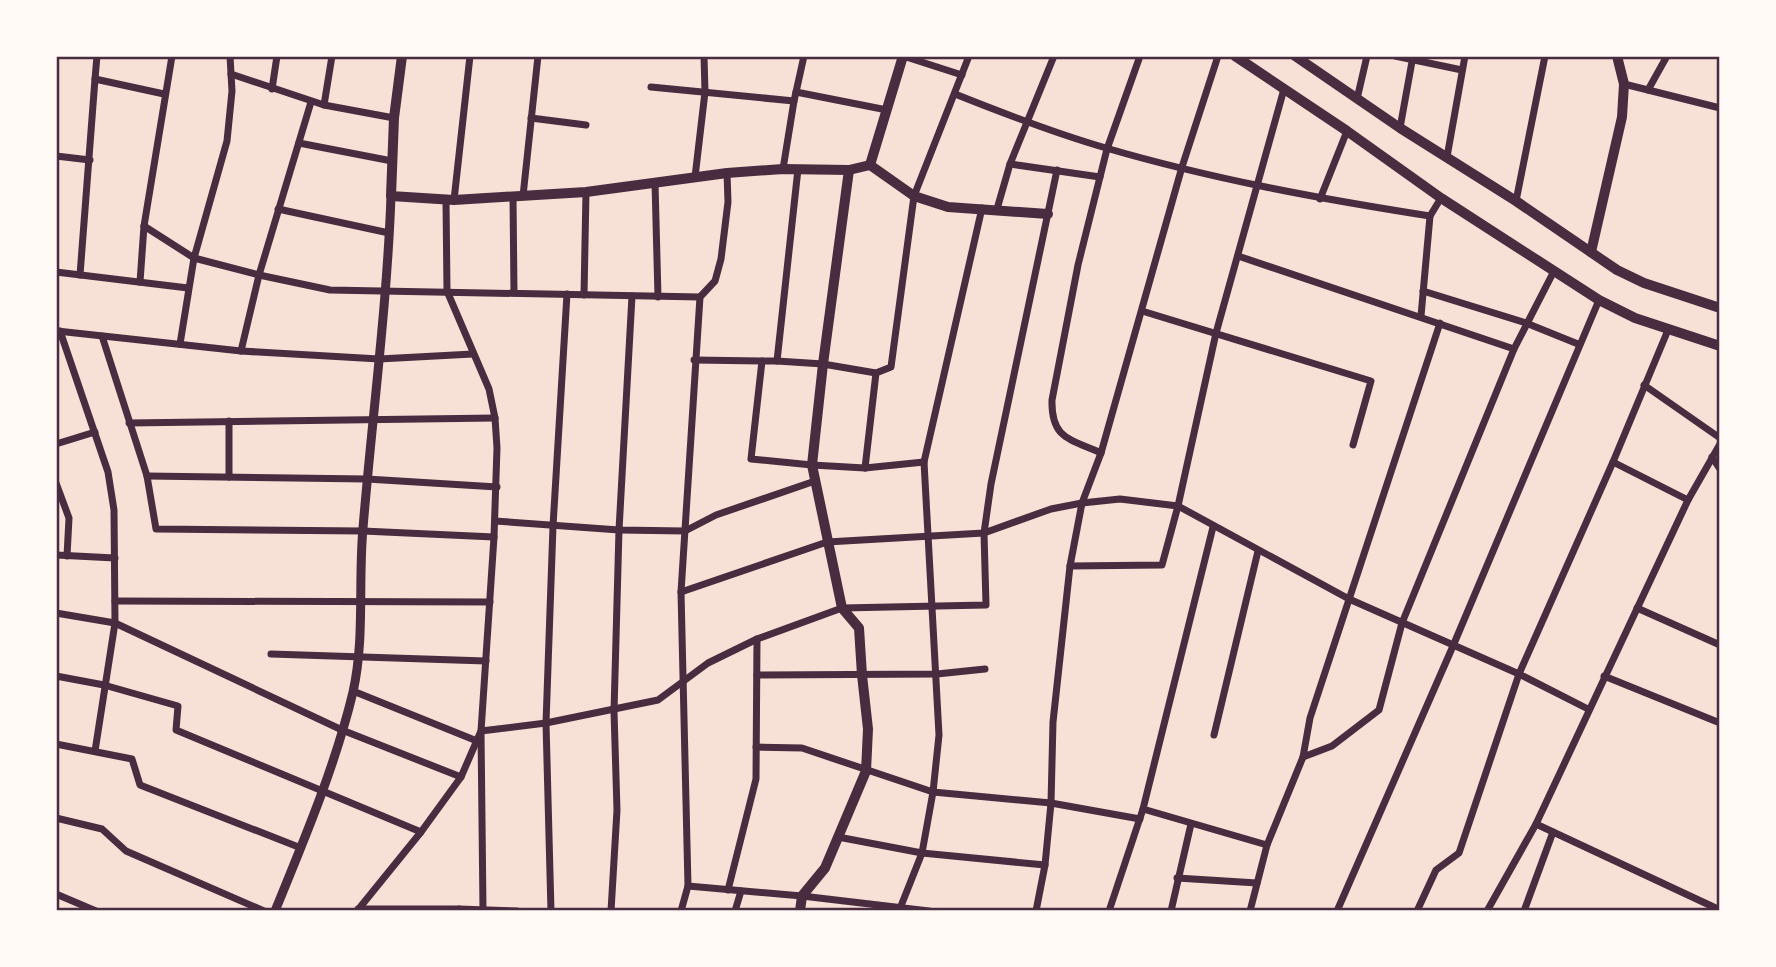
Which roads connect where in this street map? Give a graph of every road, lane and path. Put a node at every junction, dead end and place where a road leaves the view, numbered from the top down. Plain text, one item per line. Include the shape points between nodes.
1 (97, 56) edge
2 (172, 56) edge
3 (230, 56) edge
4 (277, 56) edge
5 (332, 56) edge
6 (402, 56) edge
7 (470, 56) edge
8 (538, 56) edge
9 (704, 56) edge
10 (804, 56) edge
11 (903, 56) edge
12 (969, 56) edge
13 (1054, 56) edge
14 (1140, 56) edge
15 (1219, 56) edge
16 (1235, 56) edge
17 (1295, 56) edge
18 (1367, 56) edge
19 (1395, 56) edge
20 (1465, 56) edge
21 (1545, 56) edge
22 (1617, 56) edge
23 (1667, 56) edge
24 (1413, 58) edge
25 (1462, 70) junction
26 (231, 74) junction
27 (962, 75) junction
28 (95, 79) junction
29 (1624, 84) junction
30 (651, 87) dead end
31 (272, 89) junction
32 (1284, 89) junction
33 (1648, 90) junction
34 (705, 92) junction
35 (796, 92) junction
36 (164, 94) junction
37 (955, 94) junction
38 (1357, 99) junction
39 (794, 101) junction
40 (311, 102) junction
41 (324, 105) junction
42 (1719, 105) edge
43 (887, 110) junction
44 (394, 118) junction
45 (531, 118) junction
46 (1026, 123) junction
47 (586, 125) dead end
48 (1400, 128) junction
49 (1347, 131) junction
50 (299, 143) junction
51 (1107, 149) junction
52 (56, 156) edge
53 (1447, 157) junction
54 (90, 160) junction
55 (392, 161) junction
56 (1010, 164) junction
57 (870, 165) junction
58 (1182, 167) junction
59 (783, 169) junction
60 (799, 169) junction
61 (849, 170) junction
62 (1057, 170) junction
63 (727, 173) junction
64 (695, 177) junction
65 (1100, 177) junction
66 (655, 183) junction
67 (1256, 185) junction
68 (586, 192) junction
69 (391, 196) junction
70 (518, 196) junction
71 (914, 196) junction
72 (1441, 198) junction
73 (1320, 199) junction
74 (450, 200) junction
75 (1516, 201) junction
76 (982, 208) junction
77 (278, 209) junction
78 (997, 209) junction
79 (1048, 214) junction
80 (1430, 216) junction
81 (144, 226) junction
82 (389, 233) junction
83 (1591, 252) junction
84 (1238, 256) junction
85 (194, 258) junction
86 (1554, 271) junction
87 (56, 272) edge
88 (80, 275) junction
89 (259, 275) junction
90 (140, 282) junction
91 (188, 288) junction
92 (385, 291) junction
93 (447, 291) junction
94 (1423, 291) junction
95 (514, 293) junction
96 (567, 294) junction
97 (583, 295) junction
98 (632, 296) junction
99 (658, 297) junction
100 (700, 297) junction
101 (1599, 300) junction
102 (1720, 308) edge
103 (1142, 311) junction
104 (1421, 316) junction
105 (1440, 323) junction
106 (1526, 323) junction
107 (1668, 330) junction
108 (58, 331) edge
109 (1216, 332) junction
110 (102, 336) junction
111 (180, 344) junction
112 (1578, 344) junction
113 (1720, 346) edge
114 (1514, 349) junction
115 (241, 351) junction
116 (473, 354) junction
117 (379, 359) junction
118 (694, 360) junction
119 (762, 361) junction
120 (777, 361) junction
121 (823, 364) junction
122 (876, 373) junction
123 (1644, 385) junction
124 (495, 418) junction
125 (229, 421) junction
126 (375, 421) junction
127 (130, 423) junction
128 (95, 432) junction
129 (1720, 438) edge
130 (56, 444) edge
131 (1720, 444) edge
132 (1353, 445) dead end
133 (1101, 453) junction
134 (1712, 457) junction
135 (924, 462) junction
136 (1613, 462) junction
137 (812, 465) junction
138 (865, 468) junction
139 (1720, 469) edge
140 (146, 476) junction
141 (229, 477) junction
142 (368, 479) junction
143 (815, 481) junction
144 (56, 483) edge
145 (497, 487) junction
146 (1688, 500) junction
147 (1082, 503) junction
148 (1178, 506) junction
149 (495, 521) junction
150 (553, 526) junction
151 (1213, 527) junction
152 (619, 530) junction
153 (363, 531) junction
154 (685, 531) junction
155 (984, 533) junction
156 (494, 537) junction
157 (930, 538) junction
158 (827, 542) junction
159 (1258, 551) junction
160 (56, 555) edge
161 (67, 556) junction
162 (115, 558) junction
163 (1070, 566) junction
164 (681, 592) junction
165 (1349, 599) junction
166 (115, 601) junction
167 (359, 601) junction
168 (490, 602) junction
169 (933, 606) junction
170 (842, 608) junction
171 (1637, 608) junction
172 (56, 613) edge
173 (115, 623) junction
174 (1402, 623) junction
175 (757, 639) junction
176 (1720, 645) edge
177 (1453, 646) junction
178 (271, 654) dead end
179 (359, 656) junction
180 (486, 661) junction
181 (985, 669) dead end
182 (937, 674) junction
183 (1519, 674) junction
184 (757, 675) junction
185 (862, 675) junction
186 (56, 676) edge
187 (1604, 676) junction
188 (681, 683) junction
189 (104, 685) junction
190 (353, 691) junction
191 (1588, 709) junction
192 (614, 711) junction
193 (545, 723) junction
194 (1720, 723) edge
195 (342, 730) junction
196 (481, 731) junction
197 (1214, 735) dead end
198 (477, 741) junction
199 (56, 744) edge
200 (756, 747) junction
201 (95, 751) junction
202 (1303, 757) junction
203 (866, 771) junction
204 (461, 777) junction
205 (321, 791) junction
206 (933, 792) junction
207 (1051, 803) junction
208 (1143, 809) junction
209 (56, 818) edge
210 (1140, 819) junction
211 (1191, 824) junction
212 (1536, 824) junction
213 (421, 832) junction
214 (1553, 832) junction
215 (838, 837) junction
216 (1267, 845) junction
217 (301, 848) junction
218 (922, 853) junction
219 (1045, 865) junction
220 (1177, 878) junction
221 (1257, 883) junction
222 (688, 886) junction
223 (728, 890) junction
224 (741, 891) junction
225 (56, 894) edge
226 (803, 896) junction
227 (483, 909) junction
228 (900, 909) edge
229 (1720, 909) edge
230 (358, 910) edge
231 (459, 910) edge
232 (96, 911) edge
233 (264, 911) edge
234 (275, 911) edge
235 (517, 911) edge
236 (551, 911) edge
237 (611, 911) edge
238 (681, 911) edge
239 (735, 911) edge
240 (800, 911) edge
241 (929, 911) edge
242 (1036, 911) edge
243 (1110, 911) edge
244 (1171, 911) edge
245 (1250, 911) edge
246 (1337, 911) edge
247 (1417, 911) edge
248 (1487, 911) edge
249 (1524, 911) edge

1 - 28 street
2 - 36 street
3 - 26 street
4 - 31 street
5 - 41 street
6 - 44 main road
7 - 74 street
8 - 45 street
9 - 34 street
10 - 35 street
11 - 27 street
11 - 43 main road
12 - 27 street
13 - 46 street
14 - 51 street
15 - 58 street
16 - 32 main road
17 - 38 main road
18 - 38 street
19 - 24 street
20 - 25 street
21 - 75 street
22 - 29 main road
23 - 33 street
24 - 25 street
24 - 48 street
25 - 53 street
26 - 31 street
26 - 85 street via 227,141
27 - 37 street
28 - 36 street
28 - 54 street
29 - 33 street
29 - 83 main road via 1622,117
30 - 34 street
31 - 40 street
32 - 49 main road
32 - 67 street
33 - 42 street
34 - 39 street
34 - 64 street
35 - 39 street
35 - 43 street
36 - 81 street
37 - 46 street
37 - 71 street
38 - 48 main road
39 - 59 street
40 - 41 street
40 - 50 street
41 - 44 street
43 - 57 main road
44 - 55 main road
45 - 47 street
45 - 70 street
46 - 51 street
46 - 56 street
48 - 53 main road
49 - 72 main road
49 - 73 street
50 - 55 street
50 - 77 street
51 - 58 street
51 - 65 street
52 - 54 street
53 - 75 main road
54 - 88 street
55 - 69 main road
56 - 62 street
56 - 78 street
57 - 61 main road
57 - 71 main road
58 - 67 street
58 - 103 street
59 - 60 main road
59 - 63 main road
60 - 61 main road
60 - 120 street
61 - 121 main road
62 - 65 street
62 - 79 street
63 - 64 main road
63 - 100 street via 721,259 715,281
64 - 66 main road
65 - 133 street via 1078,265 1051,419 1063,436
66 - 68 main road
66 - 99 street
67 - 73 street
67 - 84 street
68 - 70 main road
68 - 97 street
69 - 74 main road
69 - 82 street
70 - 74 main road
70 - 95 street
71 - 76 main road via 948,207
71 - 122 street via 891,367
72 - 80 street
72 - 86 main road
73 - 80 street
74 - 93 street
75 - 83 main road
76 - 78 main road
76 - 135 street
77 - 82 street
77 - 89 street
78 - 79 main road
79 - 155 street
80 - 94 street
81 - 85 street
81 - 90 street
82 - 92 street
83 - 102 main road via 1644,283
84 - 104 street
84 - 109 street
85 - 89 street
85 - 91 street
86 - 101 main road
86 - 106 street
87 - 88 street
88 - 90 street
89 - 92 street via 330,290
89 - 115 street
90 - 91 street
91 - 111 street
92 - 93 street
92 - 117 street
93 - 95 street
93 - 116 street
94 - 104 street
94 - 106 street
95 - 96 street
96 - 97 street
96 - 150 street
97 - 98 street
98 - 99 street
98 - 152 street
99 - 100 street
100 - 118 street
101 - 107 main road
101 - 112 street
103 - 109 street
103 - 133 street
104 - 105 street
105 - 114 street
105 - 165 street
106 - 112 street
106 - 114 street
107 - 113 main road
107 - 123 street
108 - 110 street
108 - 128 street
109 - 132 street via 1371,382
109 - 148 street
110 - 111 street
110 - 127 street
111 - 115 street
112 - 177 street
114 - 174 street
115 - 117 street
116 - 117 street
116 - 124 street
117 - 126 street
118 - 119 street
118 - 154 street
119 - 120 street
119 - 137 street via 751,458
120 - 121 street
121 - 122 street
121 - 137 main road
122 - 138 street
123 - 129 street
123 - 136 street
124 - 126 street
124 - 145 street
125 - 126 street
125 - 127 street
125 - 141 street
126 - 142 street
127 - 140 street
128 - 130 street
128 - 162 street via 108,472
131 - 134 street
133 - 147 street
134 - 139 street
134 - 146 street
135 - 138 street
135 - 157 street
136 - 146 street
136 - 183 street
137 - 138 street
137 - 143 main road
140 - 141 street
140 - 153 street via 156,529
141 - 142 street
142 - 145 street
142 - 153 street
143 - 154 street via 716,515
143 - 158 main road
144 - 161 street via 69,518
145 - 149 street
146 - 171 street
147 - 148 street via 1120,499
147 - 155 street
147 - 163 street
148 - 151 street
148 - 163 street via 1162,565
149 - 150 street
149 - 156 street
150 - 152 street
150 - 193 street
151 - 159 street
151 - 208 street
152 - 154 street
152 - 192 street
153 - 156 street
153 - 167 street
154 - 164 street
155 - 157 street
155 - 169 street via 986,605
156 - 168 street
157 - 158 street
157 - 169 street
158 - 164 street
158 - 170 main road
159 - 165 street
159 - 197 street
160 - 161 street
161 - 162 street
162 - 166 street
163 - 207 street via 1053,722
164 - 188 street
165 - 174 street
165 - 202 street via 1310,718
166 - 167 street
166 - 173 street
167 - 168 street
167 - 179 street
168 - 180 street
169 - 170 street
169 - 182 street
170 - 175 street
170 - 185 main road via 859,628
171 - 176 street
171 - 187 street
172 - 173 street
173 - 189 street
173 - 195 street
174 - 177 street
174 - 202 street via 1379,710 1332,746
175 - 184 street
175 - 188 street via 708,663
177 - 183 street
177 - 246 street
178 - 179 street
179 - 180 street
179 - 190 street
180 - 196 street
181 - 182 street
182 - 185 street
182 - 206 street via 939,735
183 - 191 street
183 - 247 street via 1459,853 1436,870
184 - 185 street
184 - 200 street
185 - 203 main road via 868,729
186 - 189 street
187 - 191 street
187 - 194 street
188 - 192 street via 658,700
188 - 222 street
189 - 201 street
189 - 205 street via 178,706 176,730
190 - 195 street
190 - 198 street
191 - 212 street
192 - 193 street
192 - 237 street via 617,810
193 - 196 street
193 - 236 street
195 - 204 street
195 - 205 street
196 - 198 street
196 - 227 street
198 - 204 street
199 - 201 street
200 - 203 street via 802,748
200 - 223 street via 756,779
201 - 217 street via 132,759 141,785
202 - 216 street
203 - 206 street
203 - 215 main road
204 - 213 street
205 - 213 street
205 - 217 street
206 - 207 street
206 - 218 street
207 - 210 street
207 - 219 street
208 - 210 street
208 - 211 street
209 - 233 street via 102,829 126,851
210 - 243 street
211 - 216 street
211 - 220 street
212 - 214 street
212 - 248 street
213 - 230 street
214 - 229 street
214 - 249 street
215 - 218 street
215 - 226 main road via 825,868
216 - 221 street
217 - 234 street
218 - 219 street
218 - 228 street
219 - 242 street
220 - 221 street
220 - 244 street
221 - 245 street
222 - 223 street
222 - 238 street
223 - 224 street
224 - 226 street
224 - 239 street
225 - 232 street
226 - 228 street
226 - 240 main road
227 - 231 street
227 - 235 street
228 - 241 street
230 - 231 street

